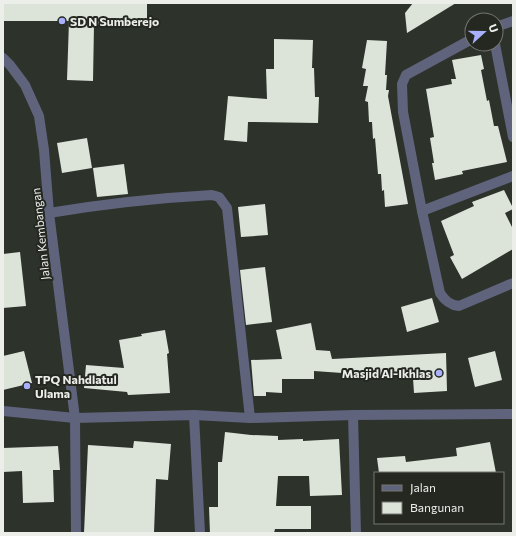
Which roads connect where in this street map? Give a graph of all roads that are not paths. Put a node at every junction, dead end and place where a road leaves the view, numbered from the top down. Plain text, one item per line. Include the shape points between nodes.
1 (464, 42) edge
2 (498, 52) edge
3 (3, 58) edge
4 (510, 113) edge
5 (513, 137) edge
6 (513, 176) edge
7 (422, 210) junction
8 (50, 213) junction
9 (513, 283) edge
10 (3, 410) edge
11 (513, 414) edge
12 (194, 415) junction
13 (353, 415) junction
14 (76, 418) junction
15 (250, 418) junction
16 (76, 533) edge
17 (200, 533) edge
18 (356, 533) edge

1 - 7 street via 406,75 402,84 403,112
2 - 4 street
3 - 8 street, Jalan Kembangan via 25,85 38,116
4 - 5 street
6 - 7 street
7 - 9 street via 440,293 444,299 459,306
8 - 14 street, Jalan Kembangan
8 - 15 street via 136,200 212,195 219,197 227,208
10 - 14 street
11 - 13 street
12 - 14 street
12 - 15 street
12 - 17 street
13 - 15 street
13 - 18 street
14 - 16 street, Jalan Kembangan

